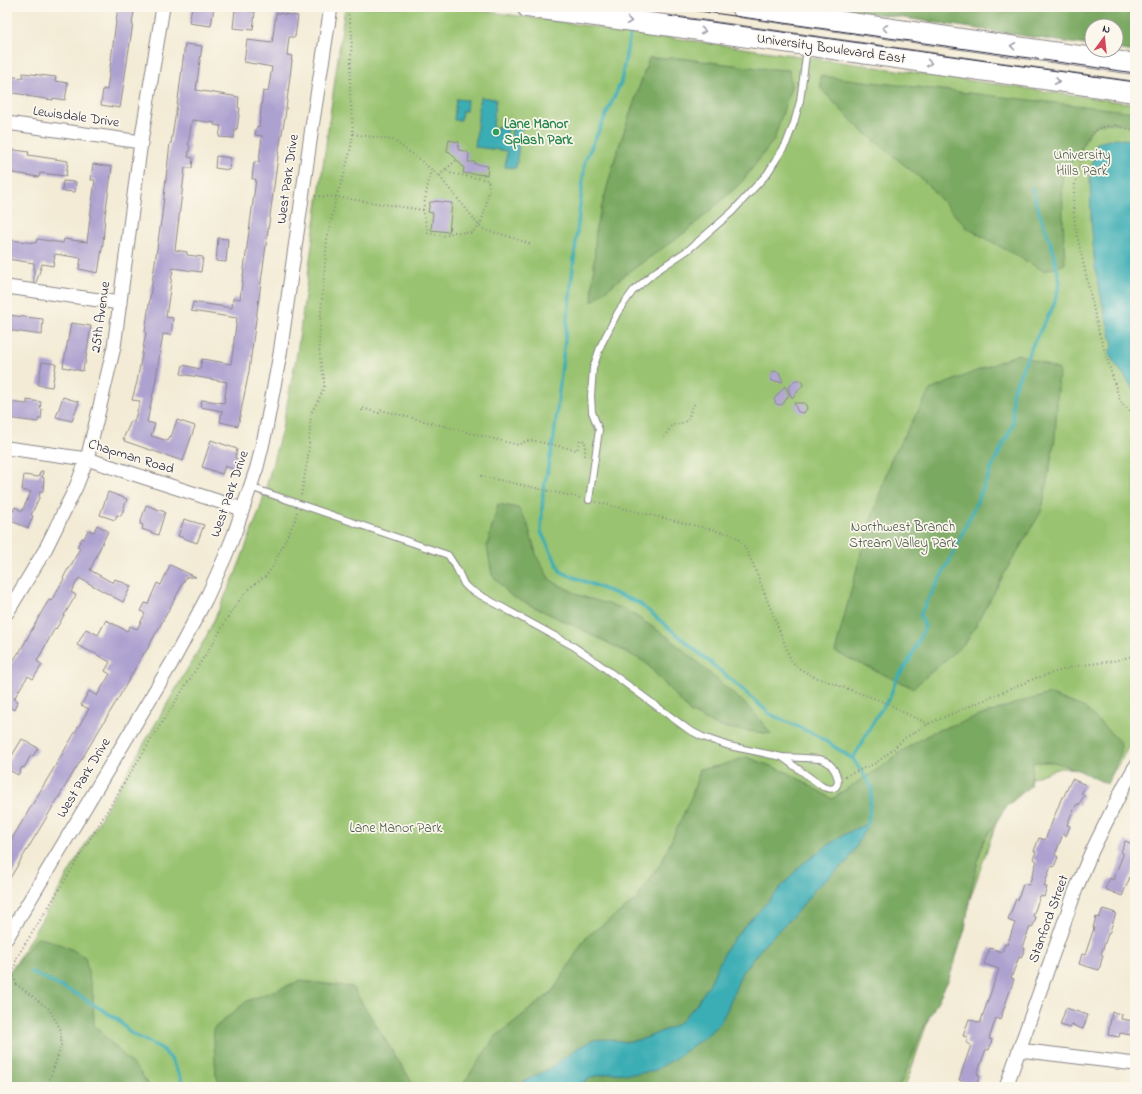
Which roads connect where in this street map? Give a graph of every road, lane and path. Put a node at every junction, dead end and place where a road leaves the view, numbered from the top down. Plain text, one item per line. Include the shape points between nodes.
1 (163, 7) edge
2 (331, 7) edge
3 (527, 7) edge
4 (741, 7) edge
5 (807, 46) junction
6 (1135, 64) edge
7 (1135, 92) edge
8 (7, 123) edge
9 (1135, 131) edge
10 (353, 134) dead end
11 (141, 142) junction
12 (458, 160) dead end
13 (431, 169) junction
14 (446, 169) junction
15 (439, 176) junction
16 (302, 195) junction
17 (423, 210) junction
18 (479, 226) junction
19 (530, 244) dead end
20 (7, 287) edge
21 (120, 303) junction
22 (697, 404) dead end
23 (362, 411) dead end
24 (1135, 414) edge
25 (664, 437) dead end
26 (7, 448) edge
27 (87, 459) junction
28 (585, 464) dead end
29 (481, 476) dead end
30 (250, 488) junction
31 (588, 500) junction
32 (242, 510) junction
33 (12, 595) edge
34 (7, 613) edge
35 (1135, 655) edge
36 (928, 724) junction
37 (782, 757) junction
38 (1135, 767) edge
39 (849, 775) dead end
40 (7, 938) edge
41 (7, 966) edge
42 (14, 970) dead end
43 (1019, 1050) junction
44 (1135, 1064) edge
45 (1006, 1087) edge

1 - 11 street, 25th Avenue
2 - 16 street, West Park Drive
3 -> 5 main road, University Boulevard East
6 -> 4 main road, University Boulevard East via 811,15
5 -> 7 main road, University Boulevard East
5 - 31 lane via 800,101 794,123 786,144 767,174 732,212 688,250 655,272 633,291 618,312 601,345 593,368 592,412 599,430
8 - 11 street, Lewisdale Drive
9 - 24 path via 1115,125 1102,127 1092,133 1084,147 1073,202 1075,226 1099,333 1120,400
10 - 13 path via 393,140
11 - 21 street, 25th Avenue
12 - 14 path
13 - 15 path
13 - 17 path
14 - 15 path
14 - 18 path via 449,172 488,180 488,201
15 - 18 path
16 - 17 path via 336,197
16 - 30 street, West Park Drive via 280,354 265,434
17 - 18 path via 428,233 446,236 454,232 471,233
18 - 19 path
20 - 21 street
21 - 27 street, 25th Avenue via 111,360
22 - 25 path via 692,406 688,420 672,425
23 - 28 path via 362,408 379,413 381,410 518,445 526,441 535,441 577,450 580,440 585,441
26 - 27 street, Chapman Road
27 - 32 street, Chapman Road
27 - 33 street, 25th Avenue via 48,544
29 - 31 path
30 - 32 street, West Park Drive
30 - 37 lane via 448,555 469,589 572,646 689,730 729,746
31 - 36 path via 738,538 753,564 791,660 796,666 815,677 881,700
32 - 40 street, West Park Drive via 217,576 193,626
33 - 34 street, 25th Avenue
35 - 36 path via 1076,666 1036,678
36 - 39 path via 904,738 876,763
37 - 37 lane via 829,789 839,783 833,767 824,760
38 - 43 street, Stanford Street via 1117,799 1076,889
41 - 42 path
43 - 44 street
43 - 45 street, Stanford Street

